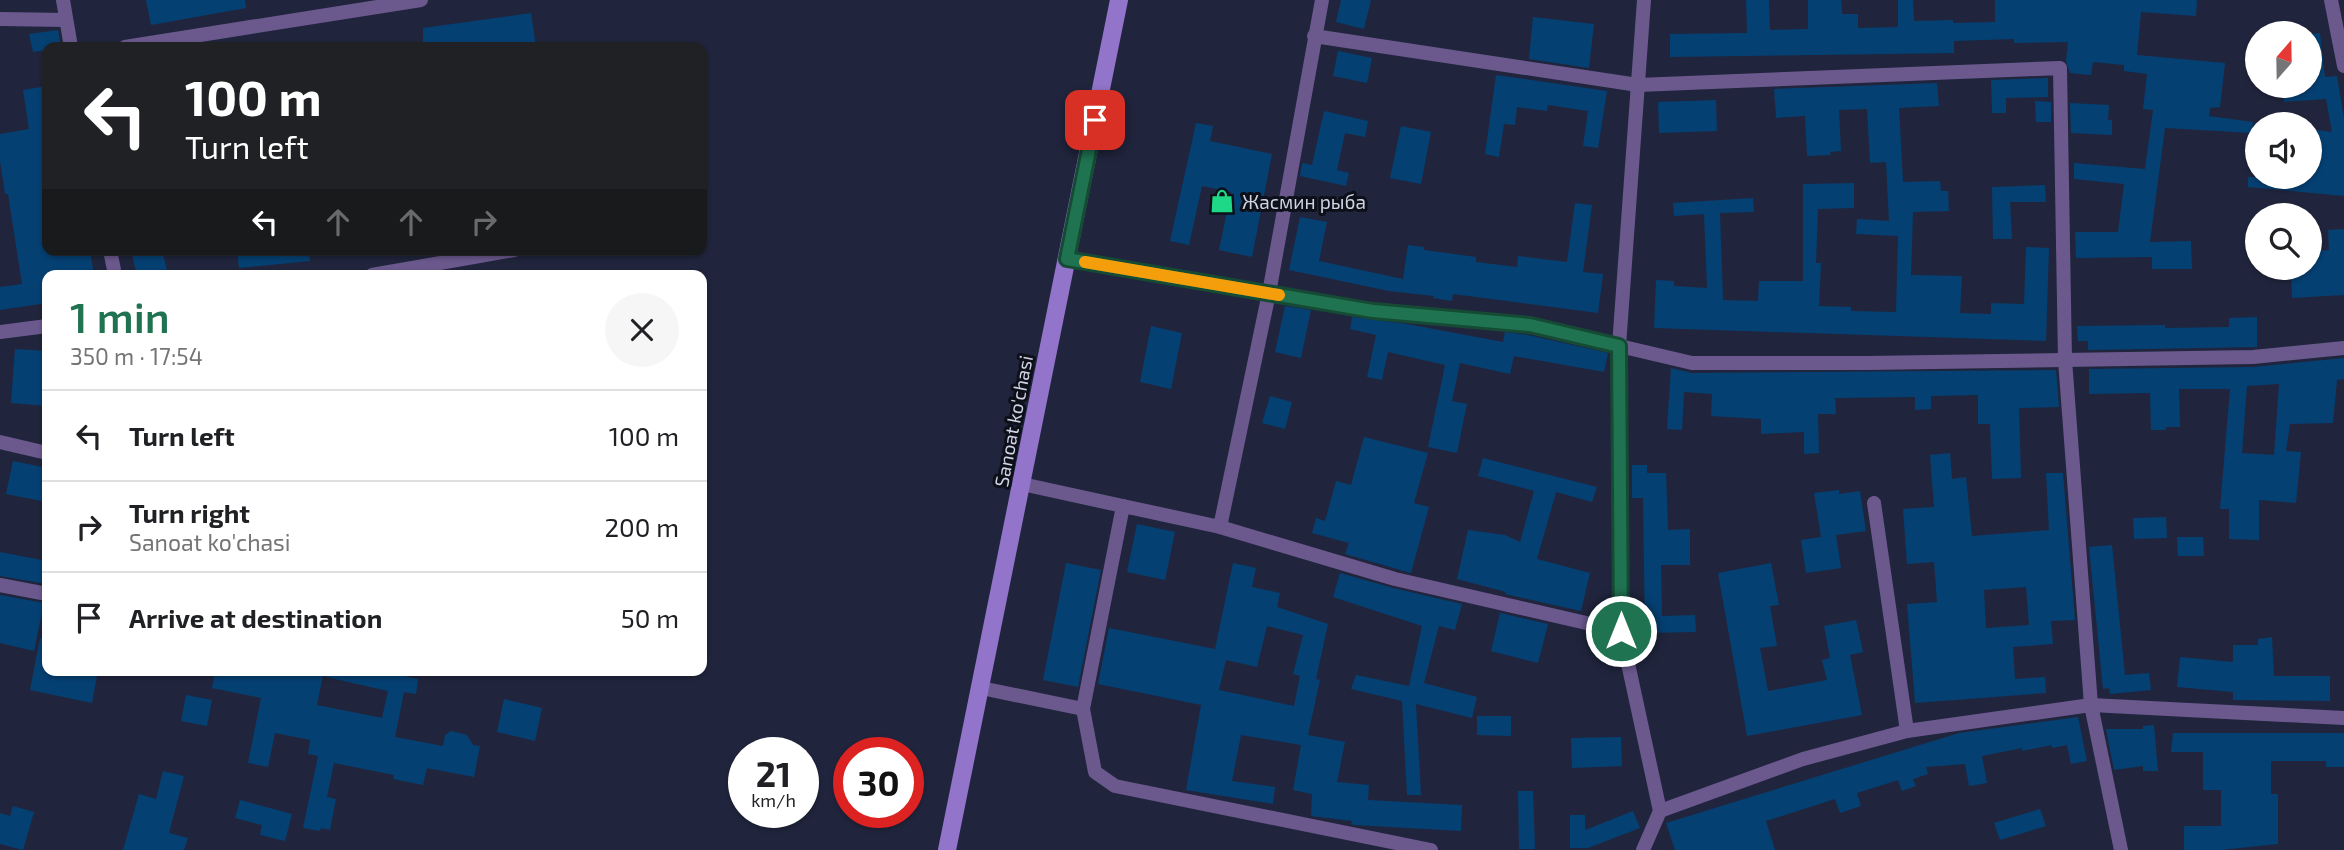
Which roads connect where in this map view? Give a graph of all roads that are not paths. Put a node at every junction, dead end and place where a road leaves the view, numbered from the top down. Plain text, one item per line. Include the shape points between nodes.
1 (63, 0) edge
2 (421, 0) edge
3 (1119, 0) edge
4 (1322, 0) edge
5 (1644, 0) edge
6 (2331, 0) edge
7 (0, 19) edge
8 (66, 20) junction
9 (1314, 36) junction
10 (70, 42) edge
11 (156, 42) edge
12 (2344, 66) edge
13 (1638, 85) junction
14 (480, 256) edge
15 (1067, 259) junction
16 (400, 270) edge
17 (1269, 293) junction
18 (42, 327) edge
19 (0, 332) edge
20 (1619, 346) junction
21 (2344, 348) edge
22 (2065, 360) junction
23 (0, 442) edge
24 (42, 452) edge
25 (1022, 484) junction
26 (1874, 503) dead end
27 (1124, 506) junction
28 (1220, 527) junction
29 (0, 585) edge
30 (42, 593) edge
31 (1621, 631) junction
32 (982, 688) junction
33 (2091, 705) junction
34 (1083, 709) junction
35 (2344, 718) edge
36 (1907, 731) junction
37 (1660, 811) junction
38 (947, 850) edge
39 (1432, 850) edge
40 (1643, 850) edge
41 (2121, 850) edge

1 - 8 street
2 - 11 street
3 - 15 main road, Sanoat ko'chasi
4 - 9 street
5 - 13 street
6 - 12 street
7 - 8 street
8 - 10 street
9 - 13 street
9 - 17 street
13 - 20 street
13 - 22 street via 2060,68
14 - 16 street
15 - 17 street
15 - 25 main road, Sanoat ko'chasi
17 - 20 street via 1373,311 1530,325
17 - 28 street
18 - 19 street
20 - 22 street via 1692,363
20 - 31 street
21 - 22 street via 2252,356
22 - 33 street
23 - 24 street
25 - 27 street
25 - 32 main road, Sanoat ko'chasi
26 - 36 street
27 - 28 street
27 - 34 street
28 - 31 street via 1395,579
29 - 30 street
31 - 37 street
32 - 34 street
32 - 38 main road, Sanoat ko'chasi
33 - 35 street
33 - 36 street
33 - 41 street
34 - 39 street via 1095,772 1115,786
36 - 37 street via 1803,759
37 - 40 street

